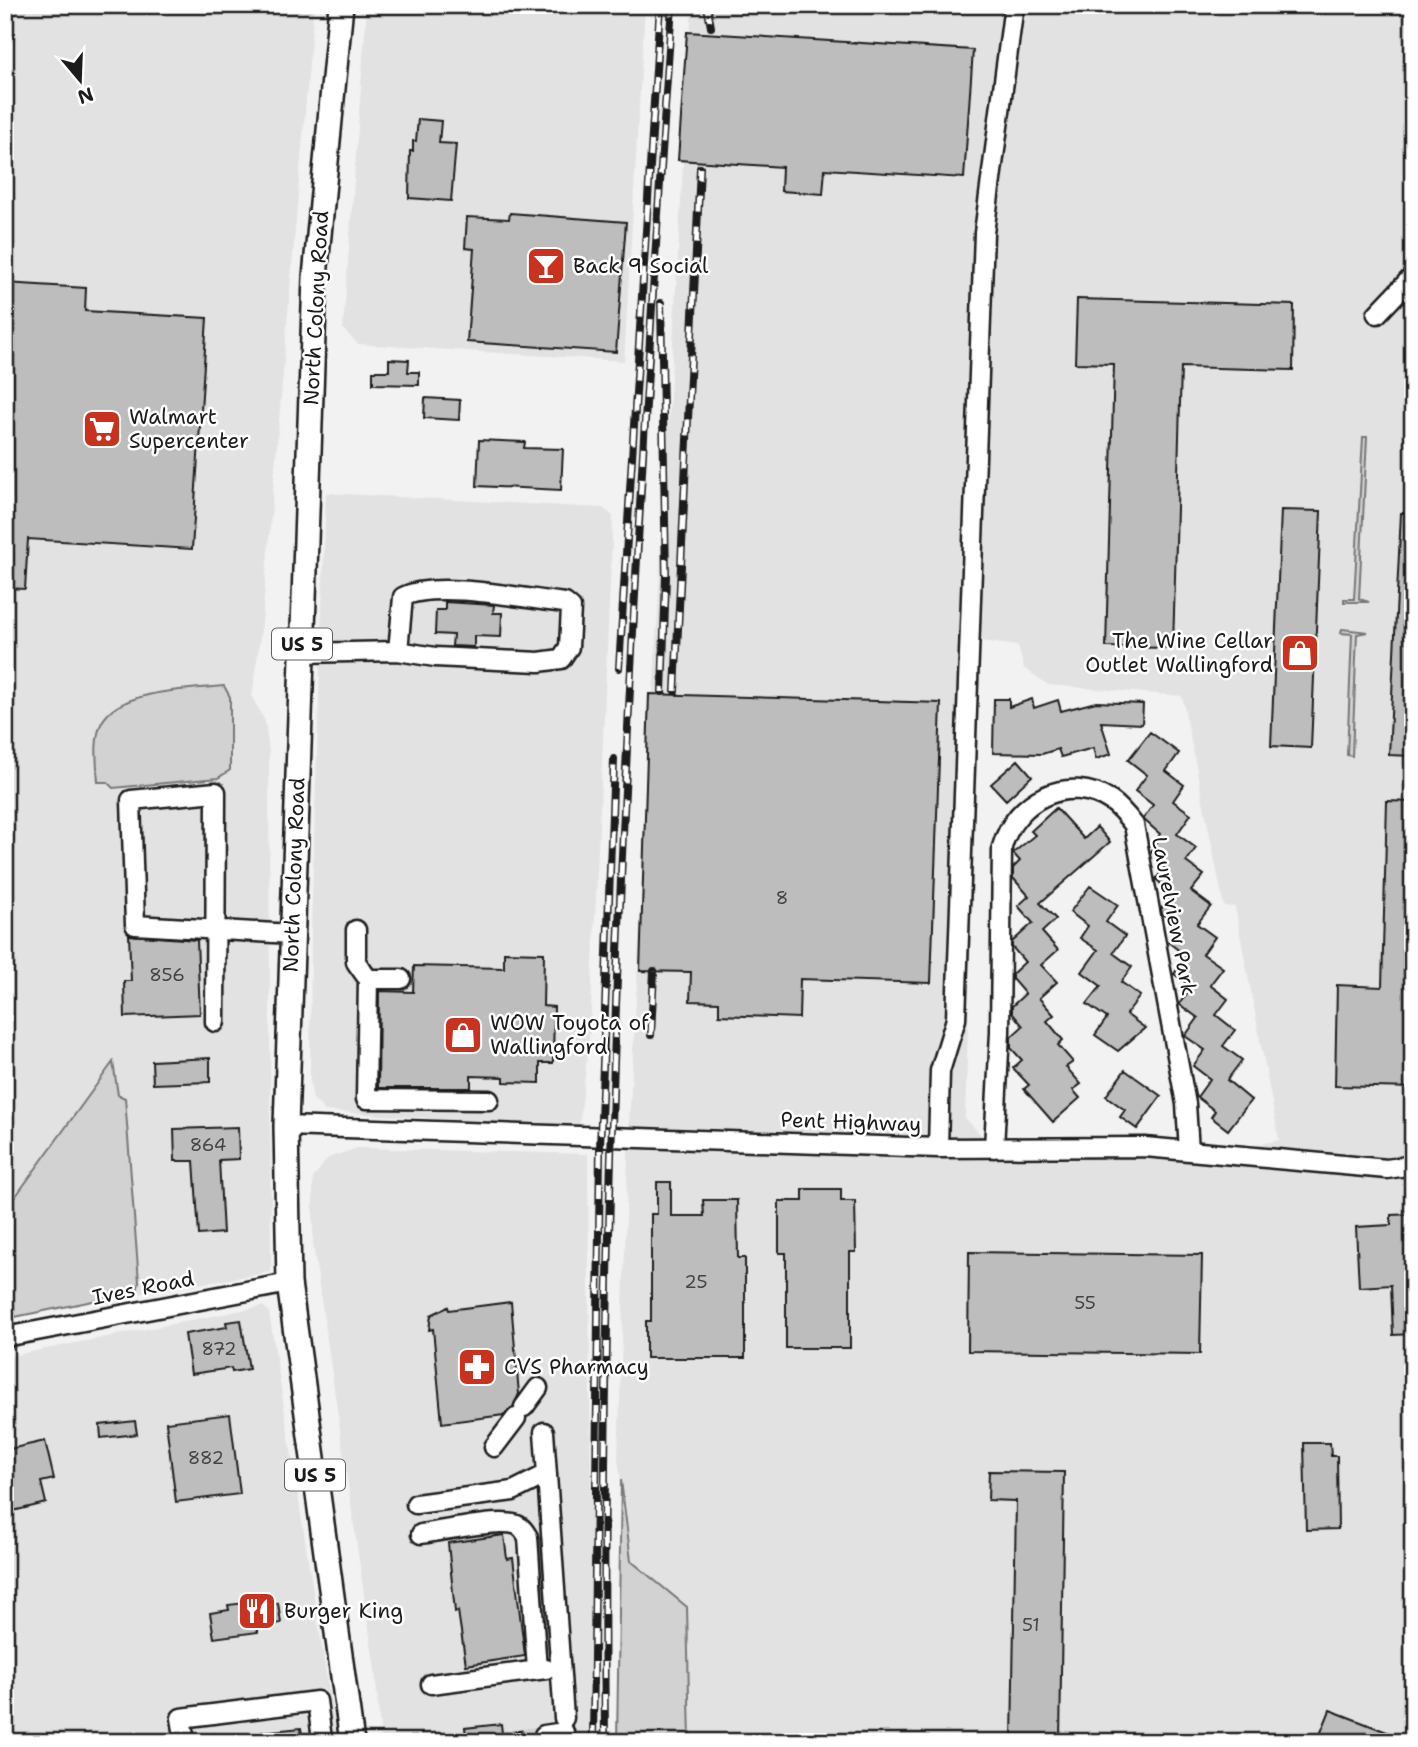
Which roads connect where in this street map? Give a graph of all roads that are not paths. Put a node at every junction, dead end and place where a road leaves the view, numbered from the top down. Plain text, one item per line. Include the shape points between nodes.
1 (341, 5) edge
2 (1014, 5) edge
3 (1413, 276) edge
4 (1377, 313) dead end
5 (398, 651) junction
6 (302, 653) junction
7 (216, 927) junction
8 (356, 930) dead end
9 (292, 934) junction
10 (368, 979) junction
11 (401, 979) dead end
12 (215, 1022) dead end
13 (489, 1100) dead end
14 (286, 1126) junction
15 (938, 1148) junction
16 (995, 1148) junction
17 (1189, 1151) junction
18 (1413, 1166) edge
19 (289, 1283) junction
20 (5, 1337) edge
21 (538, 1388) dead end
22 (544, 1432) dead end
23 (494, 1447) dead end
24 (547, 1474) junction
25 (416, 1504) dead end
26 (421, 1534) dead end
27 (528, 1548) junction
28 (551, 1548) junction
29 (558, 1668) junction
30 (537, 1670) junction
31 (431, 1684) dead end
32 (544, 1735) dead end
33 (352, 1739) edge
34 (322, 1740) edge
35 (184, 1742) edge

1 - 6 main road, North Colony Road / US 5 via 314,277
2 - 15 street via 984,233 956,1019 940,1071
3 - 4 street
5 - 5 street via 474,659 561,659 569,647 571,608 565,603 415,590 403,597
5 - 6 street
6 - 9 main road, North Colony Road / US 5
7 - 7 street via 135,925 131,800 216,792
7 - 9 street
7 - 12 street
8 - 10 street via 356,962
9 - 14 main road, North Colony Road / US 5
10 - 11 street
10 - 13 street via 366,1099
14 - 15 street, Pent Highway
14 - 19 main road, North Colony Road / US 5
15 - 16 street, Pent Highway
16 - 17 street, Pent Highway
16 - 17 street, Laurelview Park via 1002,847 1011,825 1029,804 1051,793 1074,790 1104,797 1134,825 1186,1104
17 - 18 street, Pent Highway via 1387,1169
19 - 20 street, Ives Road
19 - 33 main road, North Colony Road / US 5
21 - 23 street
22 - 24 street
24 - 25 street via 513,1491
24 - 28 street
26 - 27 street via 514,1524 527,1537
27 - 28 street
27 - 30 street
28 - 29 street
29 - 30 street
29 - 32 street via 564,1725
30 - 31 street
33 - 34 street
34 - 35 street via 317,1702 181,1718

